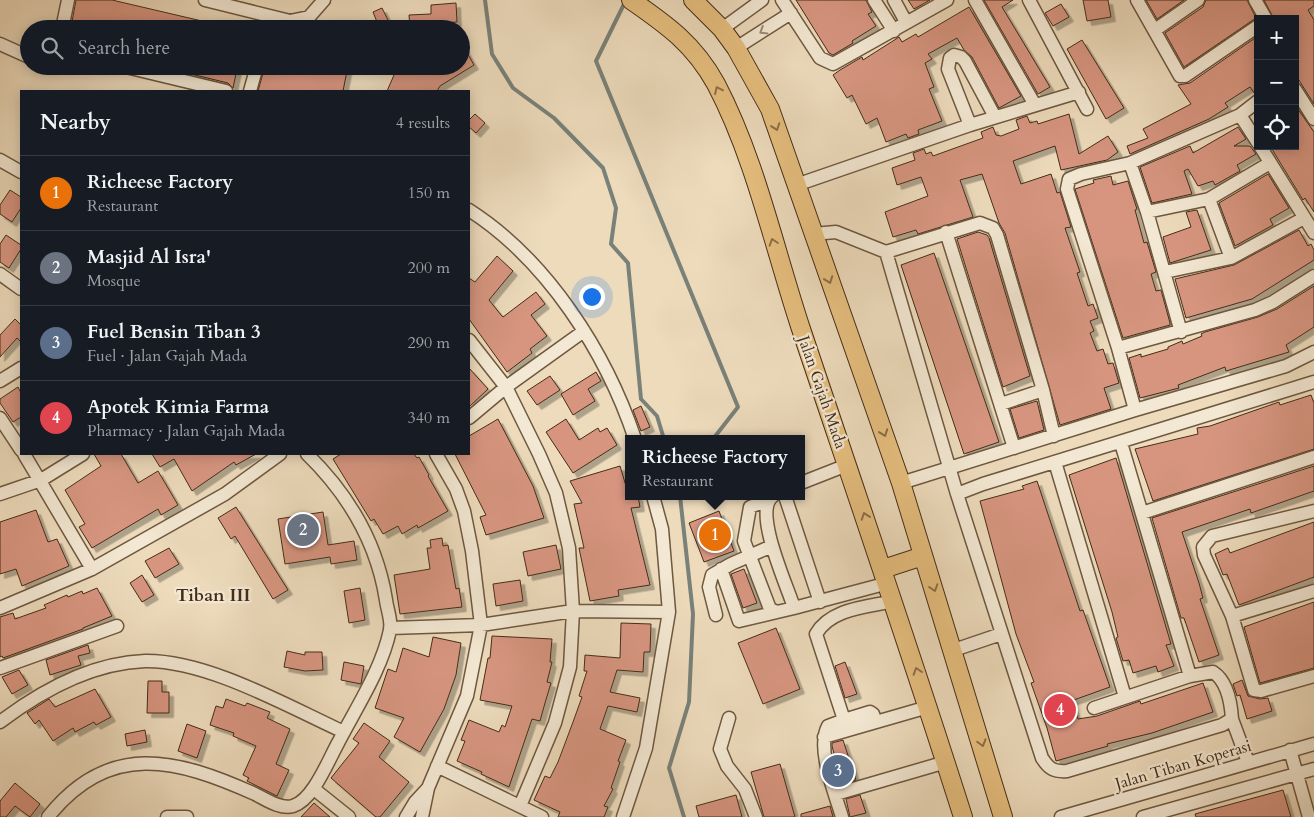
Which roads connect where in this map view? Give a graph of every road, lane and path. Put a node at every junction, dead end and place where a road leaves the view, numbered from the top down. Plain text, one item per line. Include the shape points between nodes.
1 (68, 0) edge
2 (206, 0) edge
3 (324, 0) edge
4 (693, 0) edge
5 (762, 0) edge
6 (782, 0) edge
7 (874, 0) edge
8 (894, 0) edge
9 (947, 0) edge
10 (975, 0) edge
11 (1030, 0) edge
12 (1137, 0) edge
13 (1198, 0) edge
14 (1255, 0) edge
15 (634, 3) edge
16 (791, 13) junction
17 (1264, 15) edge
18 (64, 20) edge
19 (260, 20) edge
20 (302, 20) edge
21 (906, 22) junction
22 (722, 29) junction
23 (1254, 29) edge
24 (1155, 30) junction
25 (894, 31) junction
26 (0, 44) edge
27 (736, 48) junction
28 (20, 53) edge
29 (159, 75) edge
30 (254, 75) edge
31 (222, 90) edge
32 (250, 90) edge
33 (1079, 92) junction
34 (1299, 96) edge
35 (1254, 104) edge
36 (1035, 105) junction
37 (1087, 109) dead end
38 (1240, 115) junction
39 (995, 117) junction
40 (1314, 119) edge
41 (970, 125) junction
42 (1254, 137) edge
43 (1262, 150) edge
44 (0, 160) edge
45 (1130, 162) junction
46 (1270, 163) junction
47 (20, 171) edge
48 (796, 185) junction
49 (1209, 199) junction
50 (470, 211) edge
51 (1147, 212) junction
52 (1304, 218) junction
53 (946, 232) junction
54 (1314, 233) edge
55 (813, 234) junction
56 (886, 252) junction
57 (1231, 258) junction
58 (1165, 272) junction
59 (0, 274) edge
60 (1314, 276) edge
61 (20, 288) edge
62 (584, 331) junction
63 (1182, 332) junction
64 (470, 341) edge
65 (1118, 348) junction
66 (1314, 352) edge
67 (20, 369) edge
68 (0, 381) edge
69 (1313, 385) edge
70 (506, 387) junction
71 (1043, 390) junction
72 (1001, 404) junction
73 (1135, 410) junction
74 (470, 417) edge
75 (0, 418) edge
76 (633, 435) edge
77 (1054, 436) junction
78 (1121, 444) junction
79 (20, 448) edge
80 (1014, 448) junction
81 (25, 455) edge
82 (80, 455) edge
83 (279, 455) edge
84 (308, 455) edge
85 (437, 455) edge
86 (1314, 457) edge
87 (1055, 462) junction
88 (847, 465) junction
89 (950, 468) junction
90 (41, 480) junction
91 (805, 481) edge
92 (901, 483) junction
93 (0, 494) edge
94 (957, 494) junction
95 (654, 500) edge
96 (767, 500) edge
97 (771, 500) edge
98 (786, 500) edge
99 (1314, 511) edge
100 (1142, 513) junction
101 (772, 546) junction
102 (749, 556) junction
103 (923, 556) junction
104 (92, 569) junction
105 (721, 569) junction
106 (886, 576) junction
107 (1314, 591) edge
108 (835, 598) junction
109 (894, 601) junction
110 (820, 602) junction
111 (0, 608) edge
112 (794, 608) junction
113 (573, 611) junction
114 (669, 612) junction
115 (777, 612) junction
116 (716, 615) dead end
117 (838, 615) junction
118 (1232, 616) junction
119 (481, 625) junction
120 (117, 626) dead end
121 (390, 628) junction
122 (1001, 634) junction
123 (954, 650) junction
124 (0, 668) edge
125 (1190, 676) junction
126 (1314, 676) edge
127 (1124, 697) junction
128 (928, 707) junction
129 (1094, 708) dead end
130 (729, 718) dead end
131 (1232, 719) junction
132 (844, 720) junction
133 (0, 722) edge
134 (876, 722) junction
135 (344, 732) junction
136 (824, 737) junction
137 (1314, 744) edge
138 (1290, 750) junction
139 (946, 762) junction
140 (1248, 762) junction
141 (437, 766) junction
142 (1314, 769) edge
143 (1297, 774) junction
144 (428, 788) junction
145 (314, 789) junction
146 (836, 794) junction
147 (520, 806) junction
148 (1189, 811) edge
149 (48, 817) edge
150 (167, 817) edge
151 (187, 817) edge
152 (349, 817) edge
153 (406, 817) edge
154 (422, 817) edge
155 (542, 817) edge
156 (623, 817) edge
157 (756, 817) edge
158 (842, 817) edge
159 (963, 817) edge
160 (1003, 817) edge
161 (1061, 817) edge
162 (1143, 817) edge
163 (1308, 817) edge

1 - 18 street
2 - 19 street
3 - 20 street via 316,11
4 - 22 highway
5 - 22 street
6 - 16 street
7 - 25 street
8 - 21 street
9 - 21 street
10 - 36 street
11 - 33 street
12 - 24 street
13 - 24 street
14 - 17 street
88 -> 15 highway, Jalan Gajah Mada via 745,154 715,83 693,50 667,24
16 - 25 street via 820,58 830,64
16 -> 27 street
21 - 25 street
22 - 27 highway
23 - 24 street via 1183,77 1177,74
26 - 28 street
27 -> 48 highway via 770,109
29 - 31 street
30 - 32 street
33 - 36 street
33 - 37 street
34 - 40 street
35 - 38 street
36 - 39 street
38 - 42 street
38 - 45 street
39 - 41 street
39 - 41 street via 965,61 954,55 948,69
41 - 48 street
43 - 46 street
44 - 47 street
45 - 51 street
45 - 65 street via 1082,174 1069,179 1067,184
46 - 49 street
46 - 52 street
48 - 55 highway
49 - 51 street
49 - 57 street
50 - 62 street via 525,257
51 - 58 street
52 - 54 street
52 - 57 street
53 - 56 street
53 - 71 street via 980,223 993,228 998,235
53 - 72 street
55 - 56 street via 836,232
55 -> 92 highway
56 - 89 street
57 - 58 street
58 - 63 street
59 - 61 street
60 - 63 street via 1255,310
62 - 70 street
62 - 76 street via 607,370
63 - 65 street
64 - 70 street
65 - 73 street
66 - 73 street via 1286,366
67 - 68 street
69 - 78 street
70 - 74 street
70 - 113 street via 539,454 563,514
71 - 72 street
71 - 77 street
72 - 80 street
73 - 77 street
75 - 79 street
77 - 80 street
78 - 87 street
78 - 100 street
80 - 89 street
81 - 90 street
82 - 90 street
83 - 104 street via 225,494
84 - 121 street via 343,496 375,550
85 - 119 street via 464,511
86 - 100 street
87 - 94 street
87 - 127 street
88 - 91 street
106 -> 88 highway, Jalan Gajah Mada
89 - 92 street
89 - 94 street
90 - 93 street
90 - 104 street
92 - 103 highway
94 - 122 street
95 - 114 street via 662,529
96 - 102 street via 750,507 744,541
97 - 101 street via 766,517
98 - 110 street
99 - 118 street via 1212,536 1206,542 1204,555
100 - 125 street
101 - 102 street
101 - 112 street
102 - 105 street
102 - 115 street via 766,603
103 - 106 highway
103 -> 123 highway
104 - 111 street
105 - 115 street via 739,621
105 - 116 street via 709,581
106 - 108 street
106 - 109 highway, Jalan Gajah Mada
107 - 118 street
108 - 110 street
108 - 117 street via 842,610
109 - 117 street
128 -> 109 highway, Jalan Gajah Mada
110 - 112 street
112 - 115 street
113 - 114 street
113 - 119 street
113 - 147 street via 570,668 565,690 546,747
114 - 156 street via 646,748
117 - 132 street via 827,619 816,634
118 - 126 street via 1254,690 1261,691
119 - 121 street
119 - 141 street via 467,696
120 - 124 street
121 - 135 street via 370,681
122 - 123 street
122 - 131 street via 1042,758 1052,770 1076,768 1222,725
123 -> 160 highway
125 - 127 street
125 - 131 street via 1213,672 1222,680
127 - 129 street
128 - 134 street
128 - 139 highway, Jalan Gajah Mada
130 - 157 street via 720,749 727,766 745,789
131 - 140 street
132 - 134 street via 870,712
132 - 136 street via 828,726
133 - 135 street via 32,698 59,684 92,671 144,662 191,668 235,682
134 - 136 street
135 - 145 street
136 - 146 street
137 - 138 street, Jalan Tiban Koperasi
138 - 140 street, Jalan Tiban Koperasi
138 - 143 street
139 - 146 street
139 - 159 highway, Jalan Gajah Mada
140 - 161 street, Jalan Tiban Koperasi
141 - 144 street
141 - 147 street
142 - 143 street
143 - 148 street
143 - 163 street
144 - 153 street
144 - 154 street
145 - 149 street via 298,804 284,807 211,774 148,763 115,766 87,780 66,796
145 - 152 street
146 - 158 street
147 - 155 street
148 - 162 street
150 - 151 street

